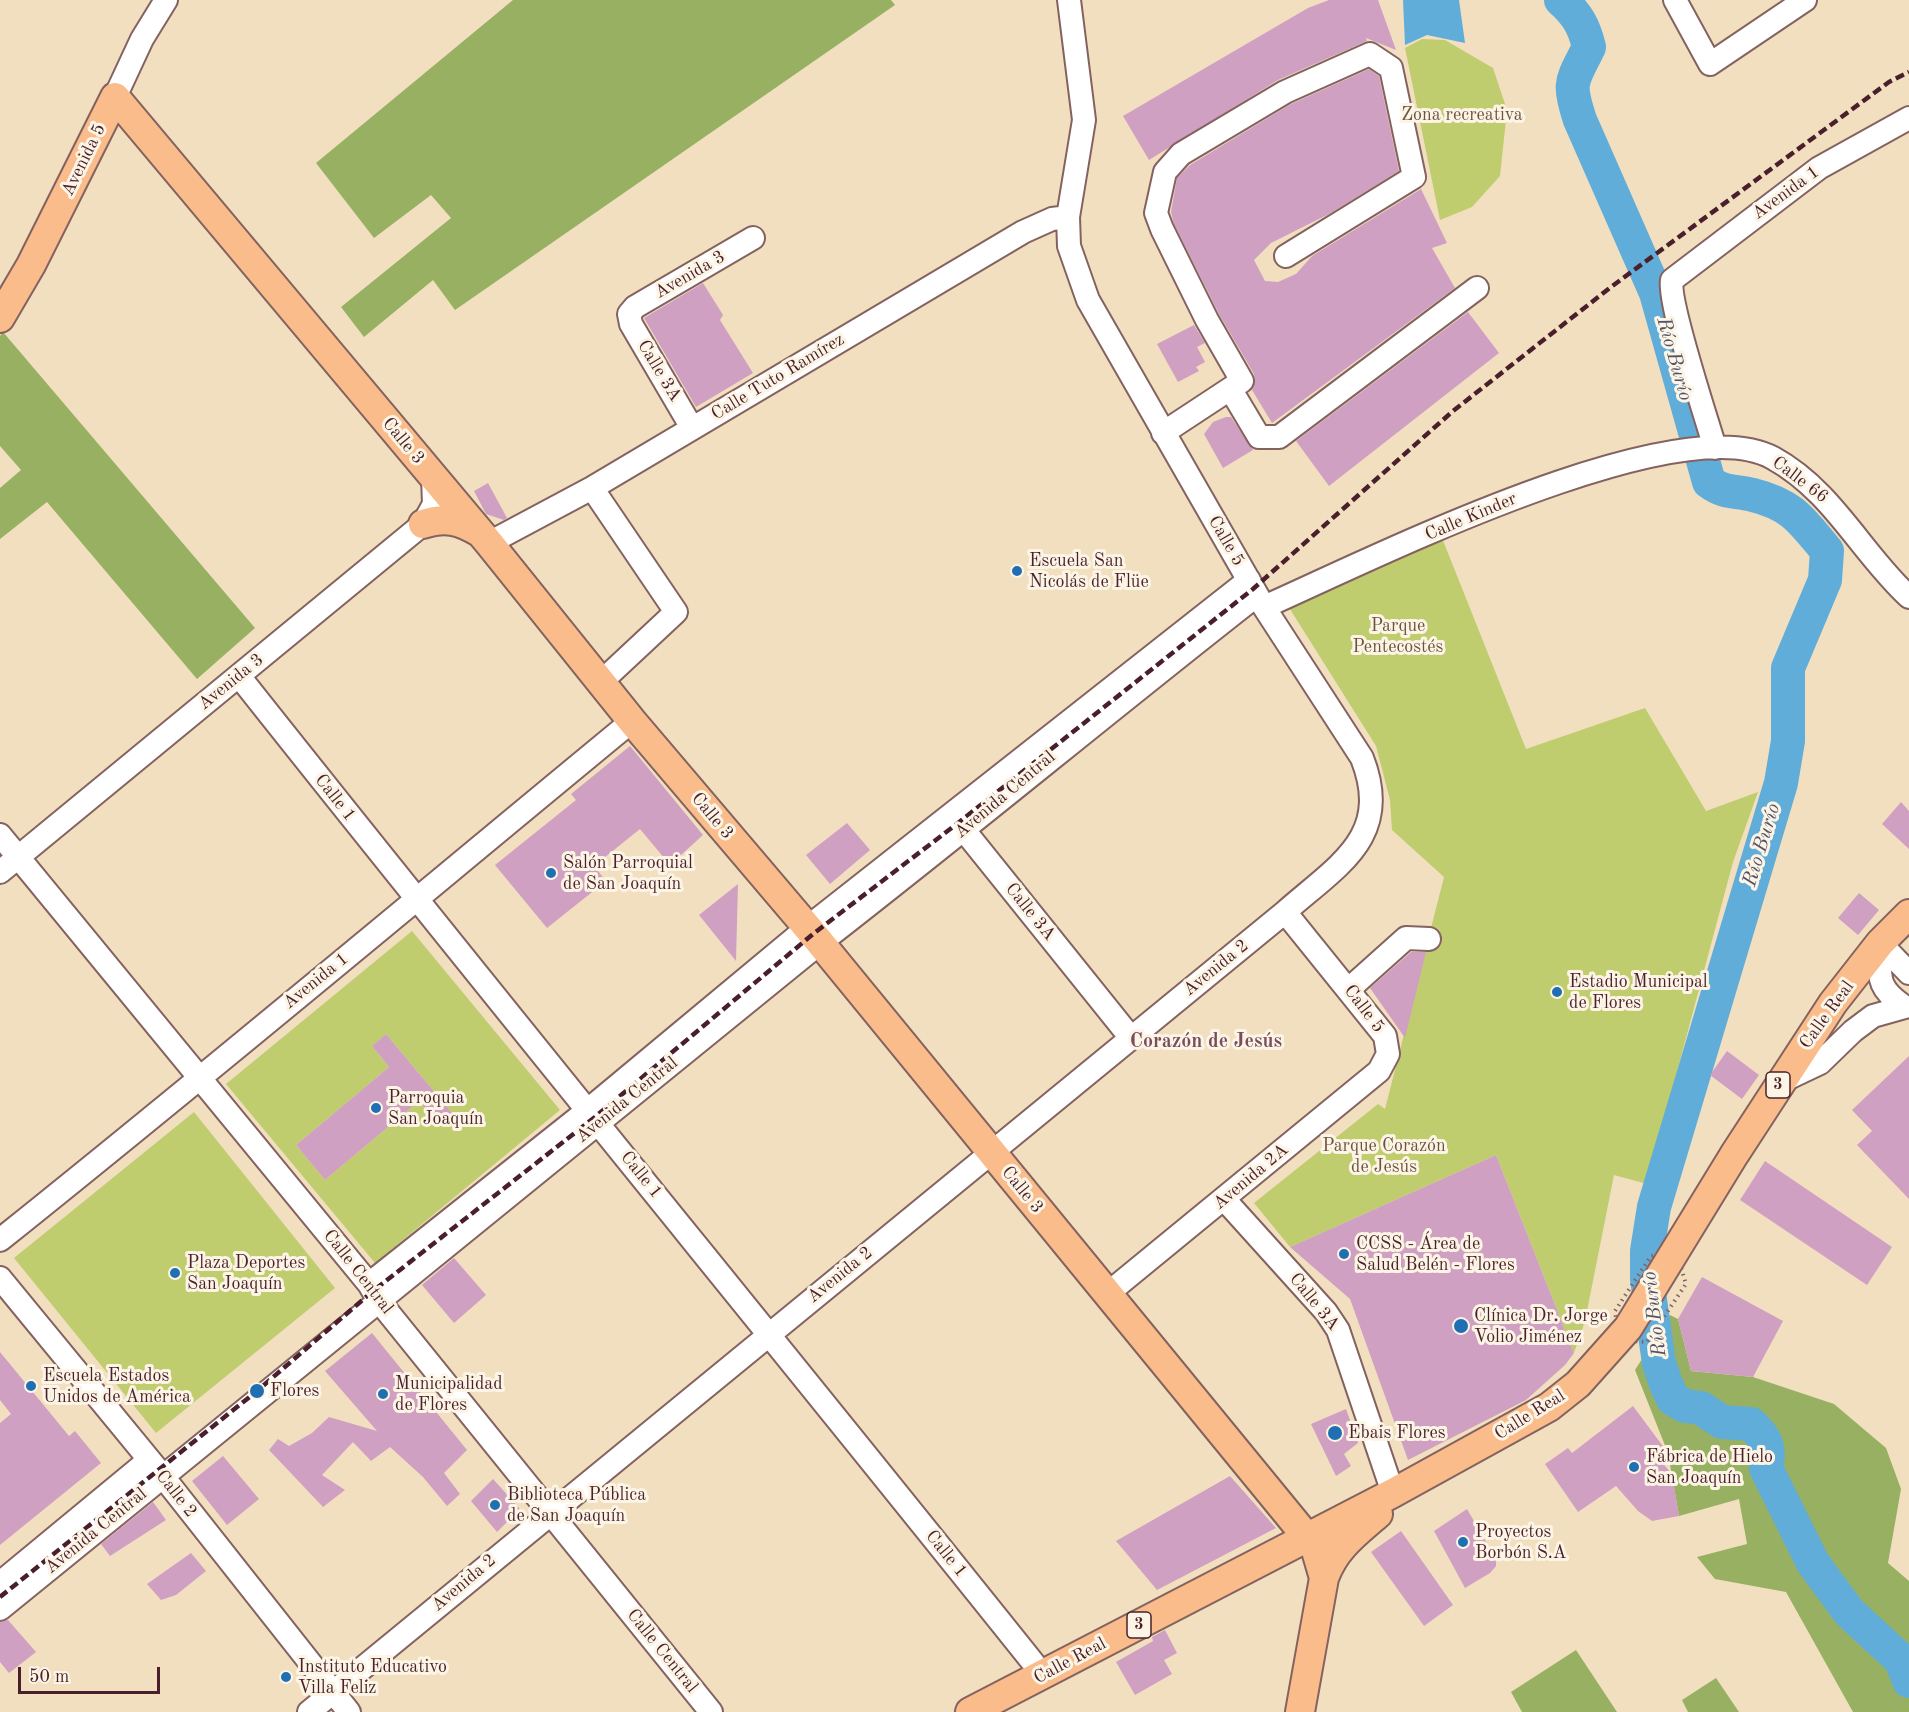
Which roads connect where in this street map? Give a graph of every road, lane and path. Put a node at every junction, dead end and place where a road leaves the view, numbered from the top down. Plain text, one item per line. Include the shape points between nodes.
1 (166, 0) edge
2 (1069, 0) edge
3 (1675, 0) edge
4 (1806, 0) edge
5 (115, 97) junction
6 (1909, 118) edge
7 (1068, 217) junction
8 (753, 238) dead end
9 (1286, 256) dead end
10 (1477, 288) dead end
11 (630, 314) joint
12 (0, 318) edge
13 (1231, 390) junction
14 (693, 428) junction
15 (1163, 433) junction
16 (1715, 448) junction
17 (1686, 449) joint
18 (433, 477) junction
19 (592, 488) junction
20 (423, 524) junction
21 (484, 538) junction
22 (1256, 594) junction
23 (1909, 597) edge
24 (239, 676) junction
25 (601, 682) junction
26 (632, 721) junction
27 (958, 823) junction
28 (1365, 832) joint
29 (0, 835) edge
30 (18, 857) junction
31 (0, 872) edge
32 (416, 899) junction
33 (1285, 912) junction
34 (1909, 914) edge
35 (814, 936) junction
36 (1429, 939) dead end
37 (1880, 943) junction
38 (1909, 973) edge
39 (1349, 989) junction
40 (1131, 1038) junction
41 (1388, 1054) joint
42 (201, 1077) junction
43 (1780, 1082) junction
44 (594, 1116) junction
45 (992, 1152) junction
46 (1224, 1199) junction
47 (0, 1240) edge
48 (0, 1278) edge
49 (374, 1292) junction
50 (1107, 1294) junction
51 (769, 1332) junction
52 (149, 1460) junction
53 (163, 1478) junction
54 (1393, 1493) junction
55 (550, 1512) junction
56 (1306, 1536) junction
57 (1324, 1578) junction
58 (0, 1583) edge
59 (0, 1609) edge
60 (1043, 1675) junction
61 (333, 1692) junction
62 (309, 1712) edge
63 (349, 1712) edge
64 (711, 1712) edge
65 (970, 1712) edge
66 (1300, 1712) edge

1 - 5 street, Avenida 5 via 142,39
2 - 7 street, Calle 5 via 1084,120
3 - 4 street via 1710,64
5 - 12 main road, Avenida 5 via 32,266
5 - 18 main road, Calle 3
6 - 16 street, Avenida 1 via 1819,168 1672,280 1676,312
7 - 14 street, Calle Tuto Ramírez via 1052,219 1023,232
7 - 15 street, Calle 5 via 1070,246 1088,300
8 - 11 street, Avenida 3 via 635,307
9 - 13 street via 1414,177 1391,68 1370,54 1285,92 1181,154 1165,172 1156,213 1198,304 1242,381
10 - 13 street via 1279,437 1259,437
11 - 14 street, Calle 3A via 631,324
13 - 15 street
14 - 19 street, Calle Tuto Ramírez
15 - 22 street, Calle 5
16 - 17 street, Calle 66
16 - 23 street, Calle 66 via 1753,450 1773,458 1804,480 1828,499
17 - 22 street, Calle Kinder via 1584,473 1530,491
18 - 20 street, Avenida 3 via 434,504
18 - 21 main road, Calle 3
19 - 21 street, Calle Tuto Ramírez
19 - 25 street via 676,612
20 - 21 main road via 454,520
20 - 24 street, Avenida 3
21 - 25 main road, Calle 3
22 - 27 street, Avenida Central
22 - 28 street, Calle 5 via 1362,758 1371,780 1373,806
24 - 30 street, Avenida 3
24 - 32 street, Calle 1
25 - 26 main road, Calle 3
26 - 32 street, Avenida 1
26 - 35 main road, Calle 3
27 - 35 street, Avenida Central
27 - 40 street, Calle 3A
28 - 33 street, Avenida 2 via 1351,853
29 - 30 street, Calle Central
30 - 31 street, Avenida 3
30 - 42 street, Calle Central
32 - 42 street, Avenida 1
32 - 44 street, Calle 1
33 - 39 street, Calle 5
33 - 40 street, Avenida 2
34 - 37 main road, Calle Real / 3
35 - 44 street, Avenida Central
35 - 45 main road, Calle 3
36 - 39 street via 1406,938
37 - 38 street
37 - 43 main road, Calle Real / 3 via 1833,1003
37 - 43 street via 1880,985 1905,1007 1873,1016 1820,1063
39 - 41 street, Calle 5 via 1385,1036
40 - 45 street, Avenida 2
41 - 46 street, Avenida 2A via 1378,1071
42 - 47 street, Avenida 1
42 - 49 street, Calle Central
43 - 54 main road, Calle Real / 3 via 1628,1328 1578,1384 1549,1407
44 - 49 street, Avenida Central
44 - 51 street, Calle 1
45 - 50 main road, Calle 3
45 - 51 street, Avenida 2
46 - 50 street, Avenida 2A
46 - 54 street, Calle 3A via 1338,1330
48 - 52 street, Calle 2
49 - 53 street, Avenida Central
49 - 55 street, Calle Central
50 - 56 main road, Calle 3
51 - 55 street, Avenida 2
51 - 60 street, Calle 1
52 - 53 street, Calle 2
52 - 58 street, Avenida Central
53 - 59 street, Avenida Central
53 - 61 street, Calle 2
54 - 56 main road, Calle Real / 3
54 - 57 main road via 1386,1508 1337,1551
55 - 61 street, Avenida 2
55 - 64 street, Calle Central
56 - 57 main road, Calle 3 via 1320,1558
56 - 60 main road, Calle Real / 3
57 - 66 main road
60 - 65 main road, Calle Real / 3
61 - 62 street, Avenida 2
61 - 63 street, Calle 2

